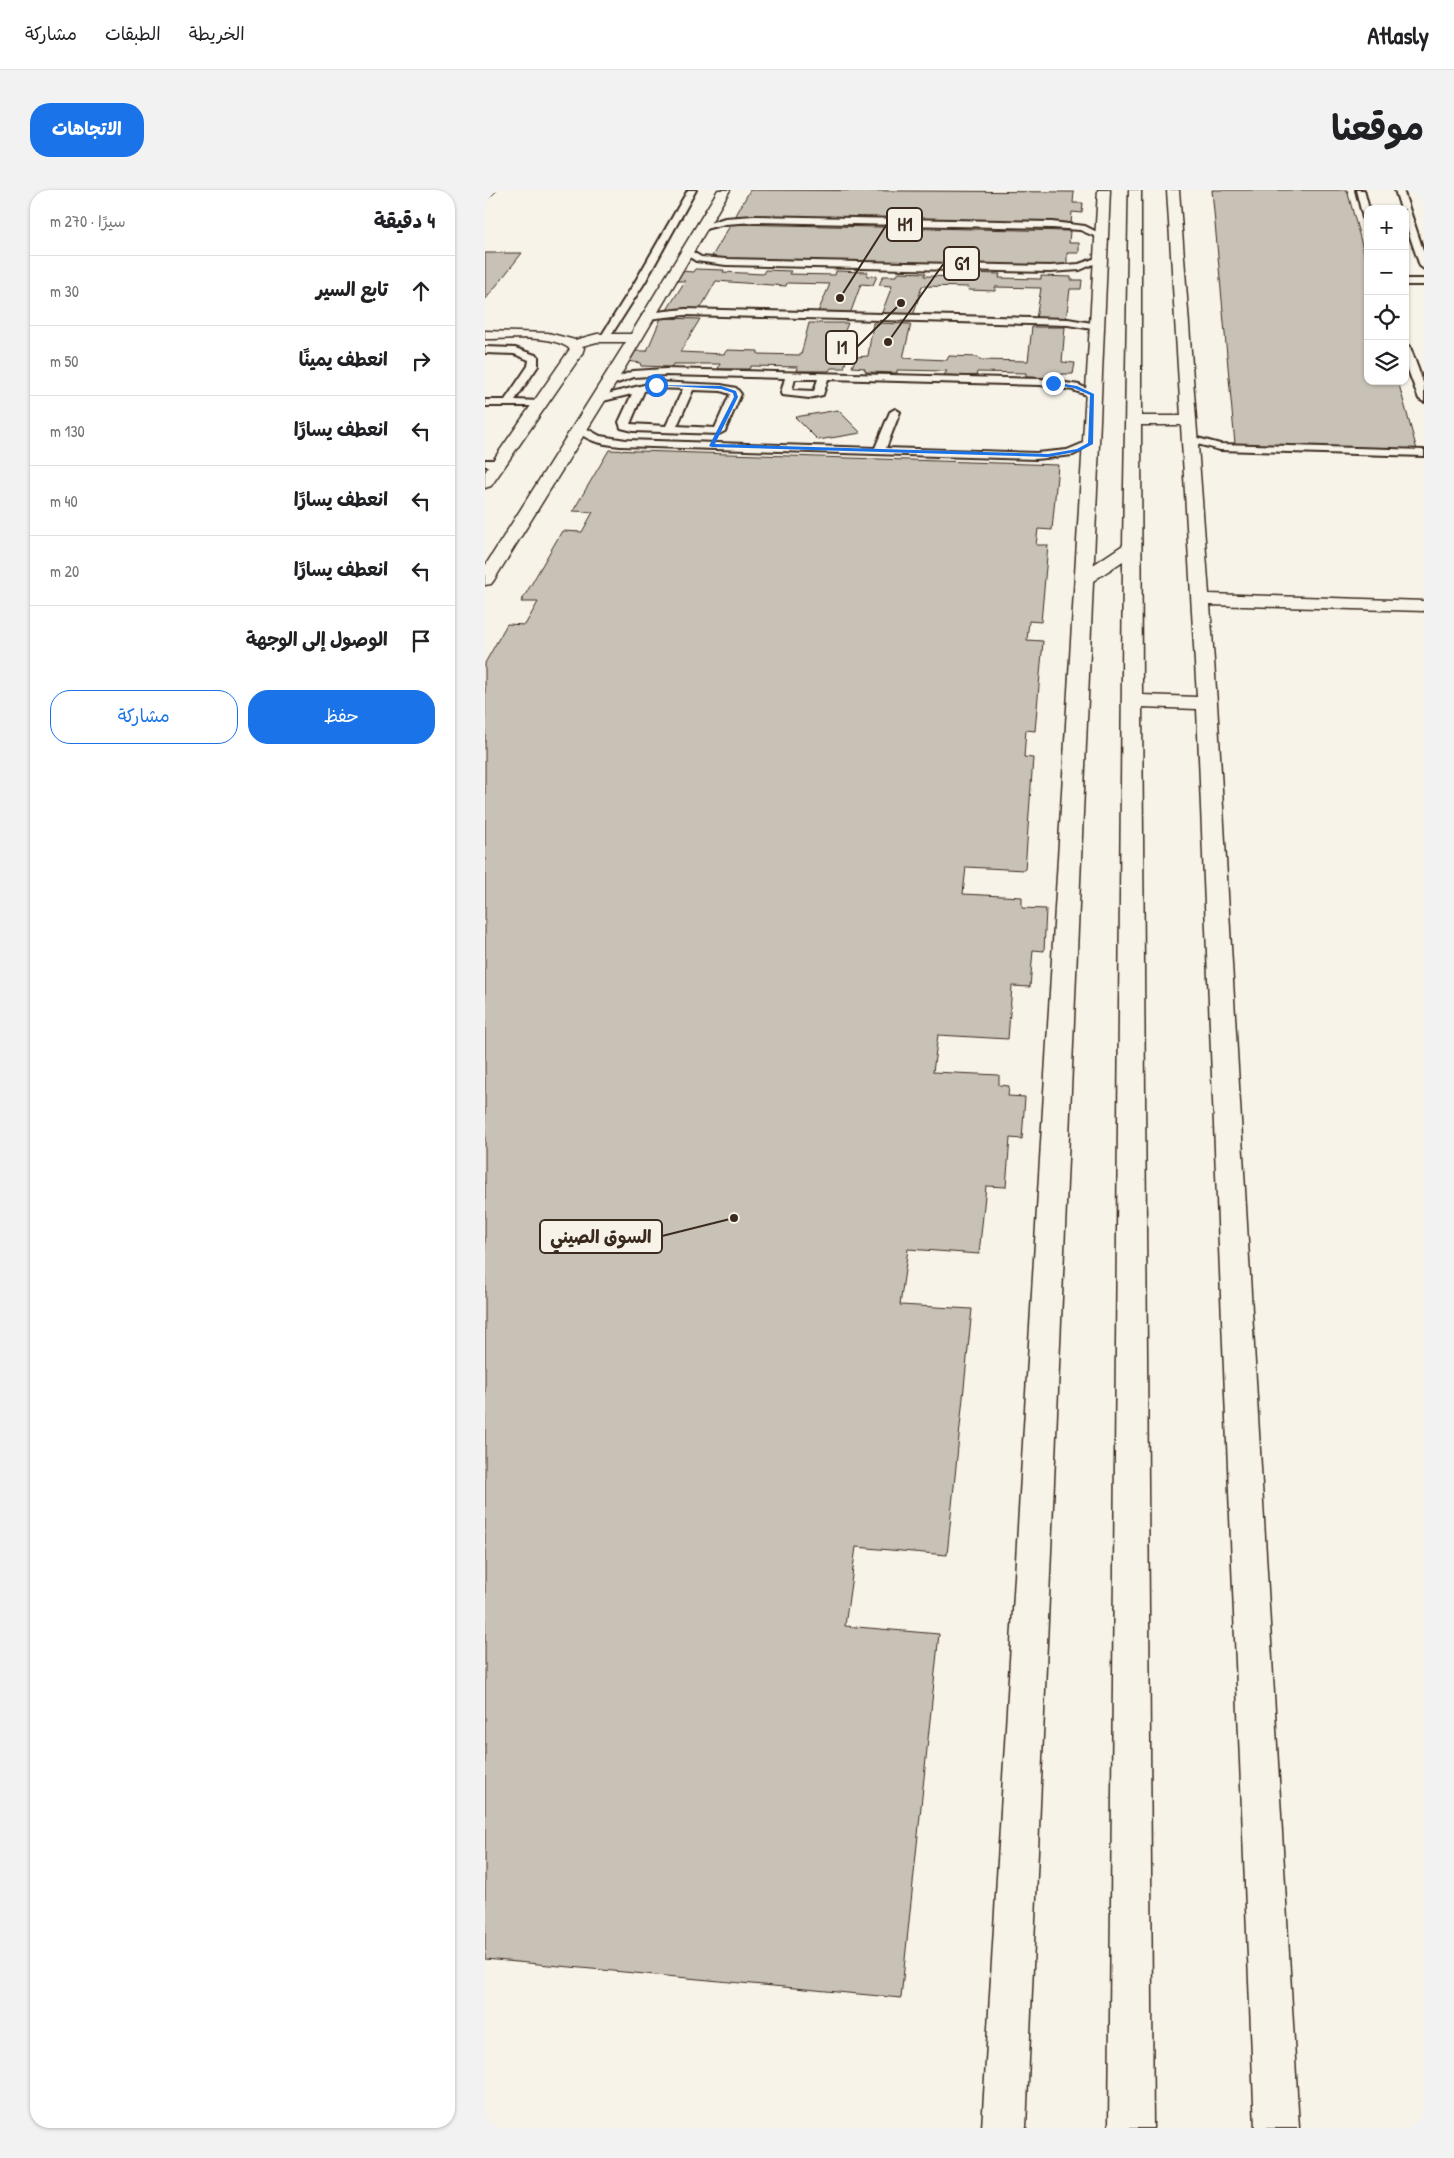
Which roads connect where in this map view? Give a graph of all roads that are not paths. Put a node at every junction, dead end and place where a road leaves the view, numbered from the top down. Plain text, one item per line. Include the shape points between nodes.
1 (491, 190) edge
2 (692, 190) edge
3 (724, 190) edge
4 (1104, 190) edge
5 (1135, 190) edge
6 (1173, 190) edge
7 (1360, 190) edge
8 (1399, 190) edge
9 (485, 196) edge
10 (1364, 206) edge
11 (701, 227) junction
12 (1100, 248) junction
13 (686, 251) junction
14 (1424, 266) edge
15 (1409, 282) edge
16 (1424, 282) edge
17 (647, 316) junction
18 (1098, 326) junction
19 (485, 335) edge
20 (605, 338) junction
21 (635, 338) junction
22 (573, 344) junction
23 (485, 350) edge
24 (1409, 358) edge
25 (791, 375) junction
26 (824, 376) junction
27 (609, 383) junction
28 (690, 386) junction
29 (639, 391) junction
30 (1092, 394) junction
31 (599, 399) junction
32 (1424, 399) edge
33 (485, 402) edge
34 (508, 403) junction
35 (540, 404) junction
36 (895, 412) dead end
37 (1133, 420) junction
38 (580, 428) junction
39 (669, 430) junction
40 (1189, 430) junction
41 (719, 431) junction
42 (1091, 444) junction
43 (712, 446) junction
44 (879, 450) junction
45 (1424, 453) edge
46 (492, 463) edge
47 (485, 483) edge
48 (1132, 547) junction
49 (1084, 579) junction
50 (485, 580) edge
51 (1201, 598) junction
52 (1424, 606) edge
53 (1133, 701) junction
54 (1207, 703) junction
55 (1004, 2128) edge
56 (1131, 2128) edge
57 (1277, 2128) edge

1 - 9 lane
2 - 20 lane
3 - 11 street
4 - 12 street
5 - 37 street
6 - 40 street
7 - 10 lane
8 - 14 lane
11 - 12 lane via 754,219 1043,225 1082,228
11 - 13 street
12 - 13 lane via 1080,267 1040,269 726,262 699,259
12 - 18 street
13 - 17 street
15 - 16 lane
17 - 18 lane via 678,312 1067,322
17 - 21 street
18 - 30 street
19 - 22 street via 550,337
20 - 21 street
20 - 22 street
21 - 27 street
22 - 35 street via 577,348 575,354
23 - 34 lane via 515,351 534,358 533,366
24 - 32 lane
25 - 26 lane
25 - 26 lane via 787,393 809,395 819,393
25 - 27 lane via 655,372 628,375
26 - 30 lane via 1040,382 1070,386
27 - 31 street
28 - 29 lane via 656,385
28 - 39 lane
28 - 41 lane via 735,392 736,397
29 - 31 lane
29 - 39 lane via 625,426
30 - 42 street
31 - 38 street
33 - 34 lane
34 - 35 lane
35 - 46 street
36 - 44 lane
37 - 40 street
37 - 48 street
38 - 43 lane via 591,437 613,442
38 - 50 street
39 - 41 lane
40 - 45 lane via 1209,446
40 - 51 street
41 - 43 lane
42 - 44 lane via 1048,456
42 - 49 street
43 - 44 lane
46 - 47 street
48 - 49 street
48 - 53 street
49 - 55 street
51 - 52 street
51 - 54 street
53 - 54 street
53 - 56 street
54 - 57 street

